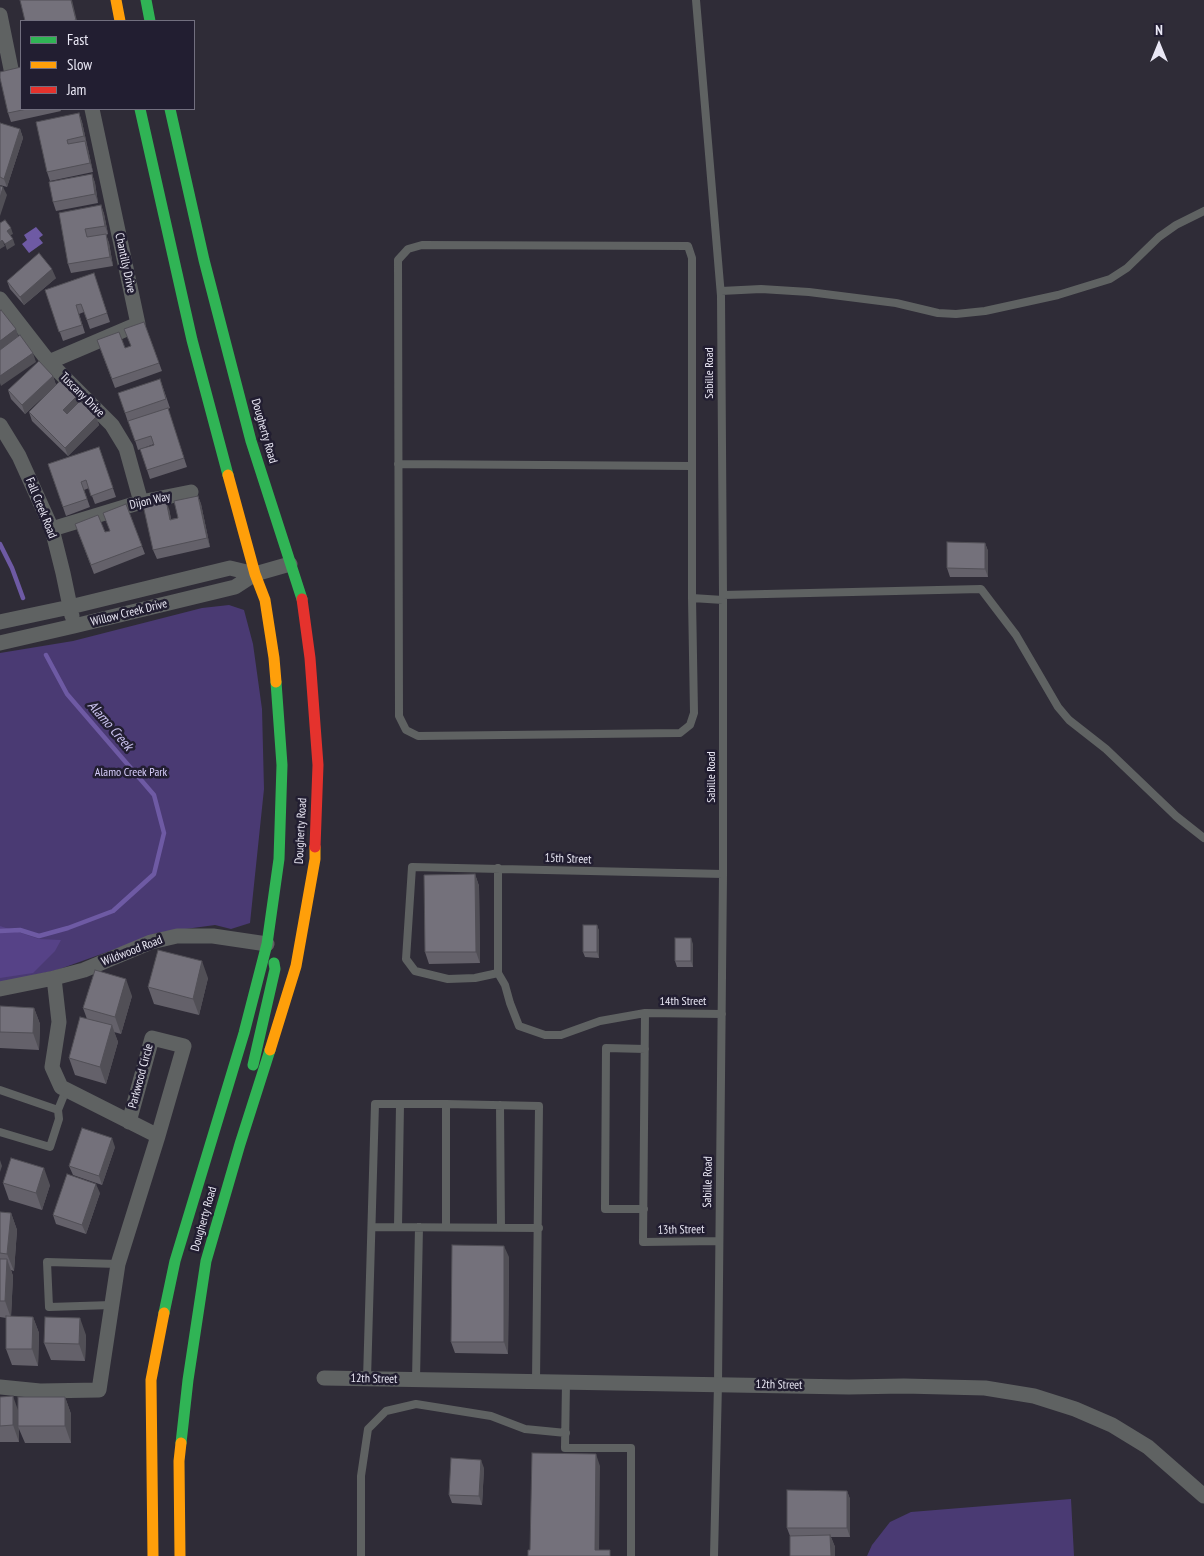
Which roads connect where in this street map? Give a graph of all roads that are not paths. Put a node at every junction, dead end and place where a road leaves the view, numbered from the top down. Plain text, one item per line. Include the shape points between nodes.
1 (116, 0) edge
2 (146, 0) edge
3 (696, 0) edge
4 (0, 15) edge
5 (120, 20) edge
6 (150, 20) edge
7 (11, 69) edge
8 (92, 110) edge
9 (140, 110) edge
10 (170, 110) edge
11 (1204, 211) edge
12 (721, 290) junction
13 (0, 299) edge
14 (49, 362) junction
15 (0, 425) edge
16 (398, 464) junction
17 (692, 466) junction
18 (191, 492) dead end
19 (141, 502) junction
20 (52, 529) junction
21 (290, 564) junction
22 (255, 574) junction
23 (723, 597) junction
24 (692, 598) junction
25 (70, 608) junction
26 (0, 622) edge
27 (74, 626) junction
28 (0, 643) edge
29 (1204, 838) edge
30 (498, 868) junction
31 (723, 874) junction
32 (267, 944) junction
33 (498, 973) junction
34 (54, 978) junction
35 (0, 989) edge
36 (645, 1013) junction
37 (722, 1014) junction
38 (645, 1048) junction
39 (0, 1090) edge
40 (66, 1090) junction
41 (254, 1100) junction
42 (400, 1104) junction
43 (446, 1104) junction
44 (500, 1106) junction
45 (58, 1110) junction
46 (130, 1122) junction
47 (0, 1132) edge
48 (158, 1136) junction
49 (644, 1209) junction
50 (372, 1227) junction
51 (398, 1227) junction
52 (419, 1227) junction
53 (446, 1227) junction
54 (501, 1228) junction
55 (538, 1228) junction
56 (719, 1241) junction
57 (118, 1264) junction
58 (112, 1305) junction
59 (324, 1378) dead end
60 (367, 1379) junction
61 (416, 1380) junction
62 (536, 1381) junction
63 (566, 1382) junction
64 (718, 1384) junction
65 (0, 1387) edge
66 (566, 1433) junction
67 (1204, 1496) edge
68 (153, 1556) edge
69 (180, 1556) edge
70 (361, 1556) edge
71 (631, 1556) edge
72 (714, 1556) edge

1 - 5 main road
2 - 6 main road
3 - 12 lane, Sabille Road
4 - 7 street
8 - 14 street, Chantilly Drive via 138,324
9 - 22 main road, Dougherty Road via 192,340
10 - 21 main road, Dougherty Road via 225,342
11 - 12 lane via 1159,237 1128,268 1110,279 1058,295 985,311 947,313 809,292
12 - 23 lane, Sabille Road
13 - 14 street, Tuscany Drive
14 - 19 street, Tuscany Drive via 112,425 126,448
15 - 20 street, Fall Creek Road via 19,456
16 - 17 lane
16 - 17 lane via 398,260 408,250 422,245 678,245 688,246 692,258
16 - 24 lane via 399,716 406,730 418,736 680,733 690,725 694,713
17 - 24 lane
18 - 19 street, Dijon Way
19 - 20 street, Dijon Way
20 - 25 street, Fall Creek Road
21 - 22 street, Willow Creek Drive
21 - 41 main road, Dougherty Road via 302,600 310,658 318,765 315,859 296,966
22 - 25 street, Willow Creek Drive via 230,568
22 - 27 street, Willow Creek Drive via 235,587
22 - 32 main road, Dougherty Road via 265,600 274,658 282,765 279,859
23 - 24 lane
23 - 29 lane via 981,589 1016,635 1069,720
23 - 31 lane, Sabille Road
25 - 26 street, Willow Creek Drive
25 - 27 street, Fall Creek Road
27 - 28 street, Willow Creek Drive
30 - 31 lane, 15th Street
30 - 33 lane
30 - 33 lane, 15th Street via 412,867 406,959 415,971 448,979
31 - 37 lane, Sabille Road
32 - 34 street, Wildwood Road via 213,936 177,936
32 - 41 main road via 276,969 253,1062
32 - 68 main road, Dougherty Road via 244,1033 174,1261 152,1380
33 - 36 lane, 14th Street via 520,1026 545,1035 561,1035 600,1021
34 - 35 street, Wildwood Road
34 - 40 street via 59,1022 52,1067 61,1087
36 - 37 lane, 14th Street
36 - 38 lane
37 - 56 lane, Sabille Road
38 - 49 lane
38 - 49 lane via 606,1048 605,1209
39 - 45 lane
40 - 45 lane
40 - 46 street, Parkwood Circle
41 - 69 main road, Dougherty Road via 206,1261 179,1461
42 - 43 lane
42 - 50 lane via 376,1104
42 - 51 lane
43 - 44 lane
43 - 53 lane
44 - 54 lane
44 - 55 lane via 539,1106
45 - 47 lane via 59,1119 50,1147
46 - 48 street, Parkwood Circle
46 - 48 street, Parkwood Circle via 152,1038 184,1046
48 - 57 street, Parkwood Circle
49 - 56 lane, 13th Street via 643,1242
50 - 51 lane
50 - 60 lane
51 - 52 lane
52 - 53 lane
52 - 61 lane
53 - 54 lane
54 - 55 lane
55 - 62 lane
56 - 64 lane, Sabille Road
57 - 58 street, Parkwood Circle
57 - 58 lane via 48,1262 49,1307
58 - 65 street, Parkwood Circle via 99,1390 40,1391
59 - 60 street, 12th Street
60 - 61 street, 12th Street
61 - 62 street, 12th Street
62 - 63 street, 12th Street
63 - 64 street, 12th Street
63 - 66 lane
64 - 67 street, 12th Street via 976,1388 1034,1396 1112,1425 1148,1447
64 - 72 lane, Sabille Road
66 - 70 lane via 525,1429 491,1416 416,1404 386,1411 368,1429 361,1476
66 - 71 lane via 565,1448 631,1448

